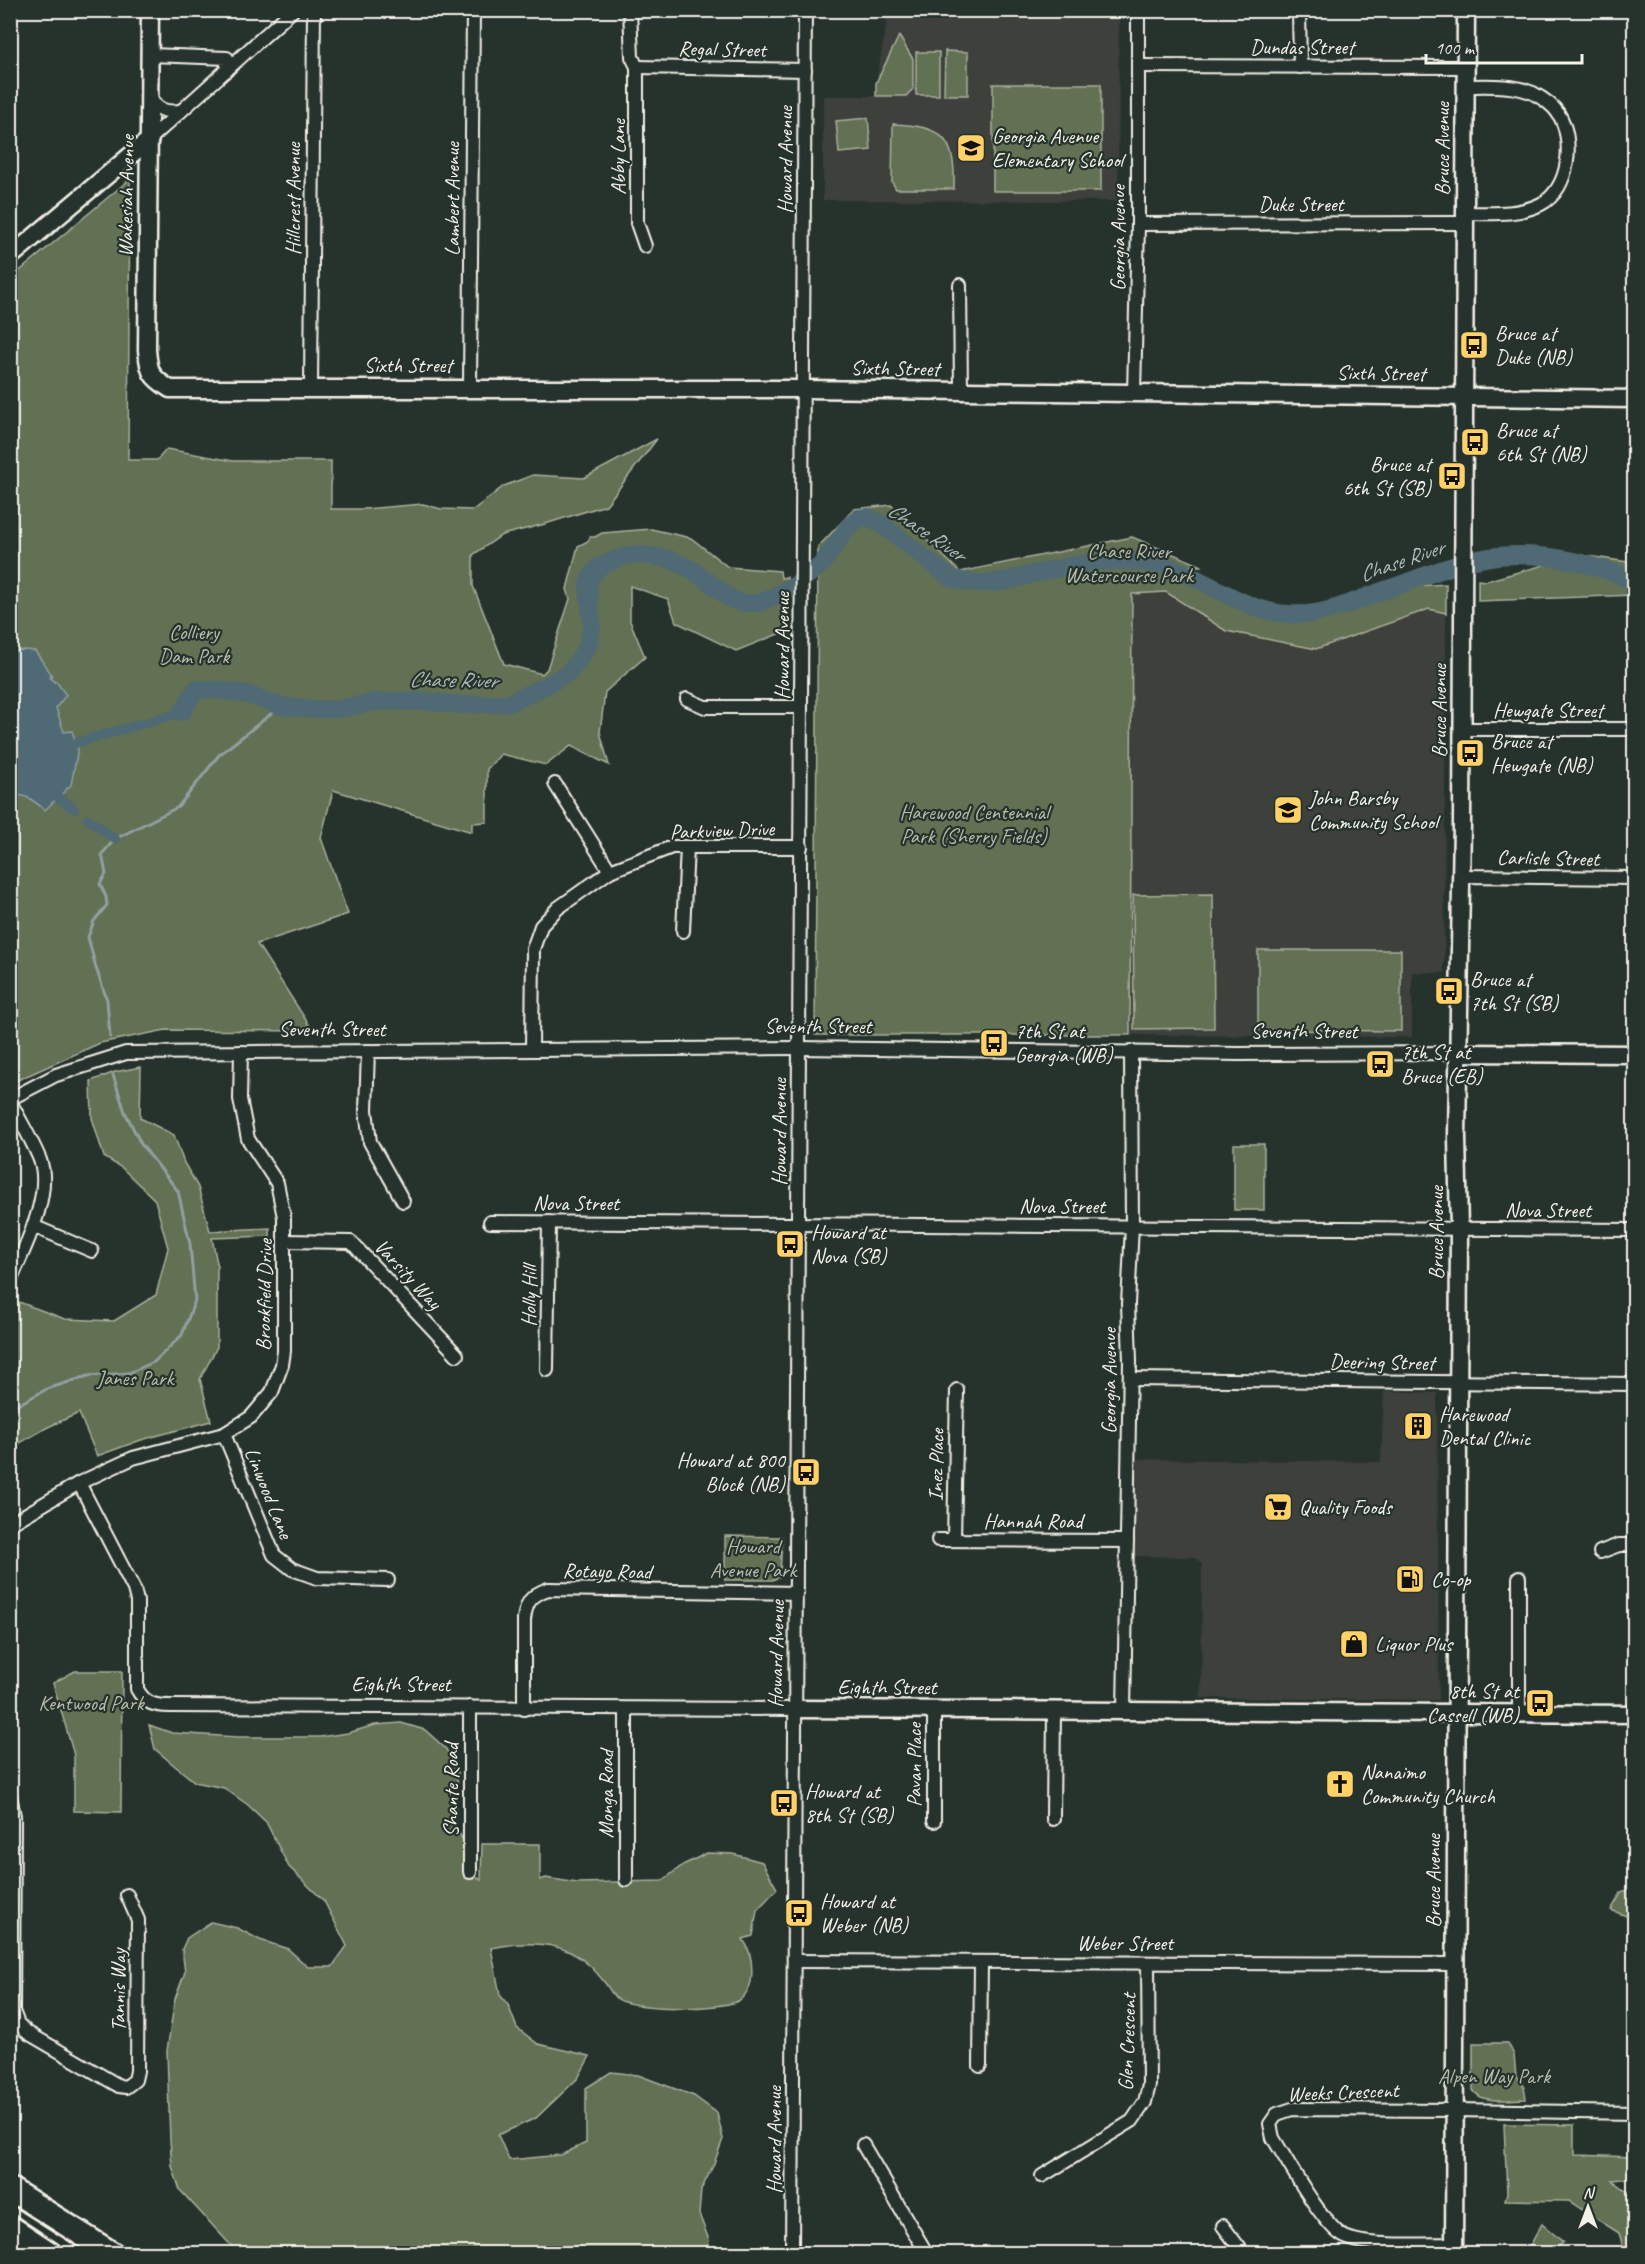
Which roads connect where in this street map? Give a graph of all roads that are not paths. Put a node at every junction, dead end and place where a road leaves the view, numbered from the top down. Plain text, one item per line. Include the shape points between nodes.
1 (150, 10) edge
2 (293, 10) edge
3 (314, 10) edge
4 (473, 10) edge
5 (630, 10) edge
6 (805, 10) edge
7 (1138, 10) edge
8 (1299, 10) edge
9 (1466, 10) edge
10 (151, 55) junction
11 (1138, 66) junction
12 (638, 67) junction
13 (1300, 67) junction
14 (1466, 68) junction
15 (227, 70) junction
16 (805, 70) junction
17 (1464, 86) junction
18 (150, 93) junction
19 (181, 111) junction
20 (150, 139) junction
21 (1464, 218) junction
22 (1138, 224) junction
23 (645, 246) dead end
24 (10, 257) edge
25 (960, 285) dead end
26 (156, 380) joint
27 (470, 387) junction
28 (311, 388) junction
29 (803, 389) junction
30 (961, 391) junction
31 (1134, 393) junction
32 (1463, 397) junction
33 (1635, 399) edge
34 (687, 699) dead end
35 (801, 707) junction
36 (1461, 729) junction
37 (1635, 729) edge
38 (555, 783) dead end
39 (687, 847) junction
40 (801, 847) junction
41 (610, 871) junction
42 (1461, 876) junction
43 (1635, 878) edge
44 (683, 931) dead end
45 (800, 1048) junction
46 (532, 1050) junction
47 (368, 1051) junction
48 (1131, 1051) junction
49 (240, 1052) junction
50 (1460, 1053) junction
51 (1635, 1054) edge
52 (10, 1100) edge
53 (403, 1201) dead end
54 (490, 1222) dead end
55 (549, 1222) junction
56 (798, 1224) junction
57 (33, 1226) junction
58 (1132, 1227) junction
59 (1459, 1229) junction
60 (1635, 1230) edge
61 (284, 1241) junction
62 (92, 1251) dead end
63 (10, 1282) edge
64 (457, 1355) dead end
65 (547, 1370) dead end
66 (1130, 1378) junction
67 (1458, 1382) junction
68 (1635, 1384) edge
69 (957, 1390) dead end
70 (224, 1434) junction
71 (79, 1483) junction
72 (10, 1524) edge
73 (938, 1540) dead end
74 (954, 1540) junction
75 (1127, 1541) junction
76 (1635, 1545) edge
77 (1600, 1552) dead end
78 (1520, 1578) dead end
79 (388, 1580) dead end
80 (797, 1593) junction
81 (470, 1707) junction
82 (524, 1709) junction
83 (626, 1709) junction
84 (795, 1709) junction
85 (934, 1709) junction
86 (1054, 1710) junction
87 (1124, 1711) junction
88 (1456, 1713) junction
89 (1519, 1713) junction
90 (1635, 1714) edge
91 (10, 1795) edge
92 (1053, 1819) dead end
93 (933, 1821) dead end
94 (470, 1872) dead end
95 (626, 1880) dead end
96 (12, 1882) edge
97 (127, 1895) dead end
98 (794, 1961) junction
99 (981, 1962) junction
100 (1148, 1963) junction
101 (1455, 1964) junction
102 (980, 2066) dead end
103 (1454, 2109) junction
104 (1635, 2113) edge
105 (863, 2145) dead end
106 (1042, 2176) dead end
107 (10, 2189) edge
108 (1222, 2226) dead end
109 (10, 2227) edge
110 (1454, 2249) edge
111 (51, 2253) edge
112 (113, 2253) edge
113 (792, 2253) edge
114 (927, 2253) edge
115 (1244, 2253) edge

1 - 10 street, Wakesiah Avenue
2 - 15 street
3 - 28 street, Hillcrest Avenue
4 - 27 street, Lambert Avenue
5 - 12 street, Abby Lane via 632,57
6 - 16 street, Howard Avenue
7 - 11 street, Georgia Avenue
8 - 13 street
9 - 14 street, Bruce Avenue
10 - 15 street via 227,58
10 - 18 street, Wakesiah Avenue
11 - 13 street, Dundas Street
11 - 22 street, Georgia Avenue
12 - 16 street, Regal Street
12 - 23 street, Abby Lane via 638,223
13 - 14 street, Dundas Street
14 - 17 street, Bruce Avenue
15 - 19 street
16 - 29 street, Howard Avenue
17 - 21 street, Bruce Avenue
17 - 21 street, Bruce Avenue via 1520,89 1544,100 1557,111 1563,123 1566,168 1559,187 1542,203 1527,210
18 - 19 street via 160,110
18 - 20 street, Wakesiah Avenue
19 - 20 street
20 - 24 street
20 - 26 street, Wakesiah Avenue via 147,350 149,371
21 - 22 street, Duke Street
21 - 32 street, Bruce Avenue
22 - 31 street, Georgia Avenue
25 - 30 street
26 - 28 street, Sixth Street via 170,389
27 - 28 street, Sixth Street
27 - 29 street, Sixth Street
29 - 30 street, Sixth Street
29 - 35 street, Howard Avenue
30 - 31 street, Sixth Street
31 - 32 street, Sixth Street
32 - 33 street, Sixth Street
32 - 36 street, Bruce Avenue
34 - 35 street via 705,707
35 - 40 street, Howard Avenue
36 - 37 street, Hewgate Street
36 - 42 street, Bruce Avenue
38 - 41 street
39 - 40 street, Parkview Drive
39 - 41 street, Parkview Drive via 672,847
39 - 44 street
40 - 45 street, Howard Avenue
41 - 46 street, Parkview Drive via 558,908 541,926 533,949
42 - 43 street, Carlisle Street
42 - 50 street, Bruce Avenue
45 - 46 street, Seventh Street
45 - 48 street, Seventh Street
45 - 56 street, Howard Avenue
46 - 47 street, Seventh Street
47 - 49 street, Seventh Street
47 - 53 street via 366,1110 370,1142
48 - 50 street, Seventh Street
48 - 58 street, Georgia Avenue
49 - 52 street, Seventh Street via 126,1053 56,1075
49 - 61 street, Brookfield Drive via 240,1099 248,1139 277,1184
50 - 51 street, Seventh Street
50 - 59 street, Bruce Avenue
52 - 57 street via 41,1162 43,1186
54 - 55 street, Nova Street
55 - 56 street, Nova Street
55 - 65 street, Holly Hill
56 - 58 street, Nova Street
56 - 80 street, Howard Avenue
57 - 62 street
57 - 63 street
58 - 59 street, Nova Street
58 - 66 street, Georgia Avenue
59 - 60 street, Nova Street
59 - 67 street, Bruce Avenue
61 - 64 street, Varsity Way via 351,1242
61 - 70 street, Brookfield Drive via 282,1365 272,1392 251,1417
66 - 67 street, Deering Street
66 - 75 street, Georgia Avenue
67 - 68 street, Deering Street
67 - 88 street, Bruce Avenue
69 - 74 street, Inez Place
70 - 71 street, Brookfield Drive via 133,1458
70 - 79 street, Linwood Lane via 274,1555 291,1569 317,1578
71 - 72 street, Brookfield Drive
71 - 81 street, Eighth Street via 134,1589 137,1689 149,1703
73 - 74 street, Hannah Road
74 - 75 street, Hannah Road
75 - 87 street, Georgia Avenue
76 - 77 street via 1619,1545
78 - 89 street
80 - 82 street, Rotayo Road via 548,1589 537,1593 526,1607 524,1620
80 - 84 street, Howard Avenue
81 - 82 street, Eighth Street
81 - 94 street, Shante Road
82 - 83 street, Eighth Street
83 - 84 street, Eighth Street
83 - 95 street, Monga Road
84 - 85 street, Eighth Street
84 - 98 street, Howard Avenue
85 - 86 street, Eighth Street
85 - 93 street, Pavan Place
86 - 87 street, Eighth Street
86 - 92 street
87 - 88 street, Eighth Street
88 - 89 street, Eighth Street
88 - 101 street, Bruce Avenue
89 - 90 street, Eighth Street
91 - 96 street via 14,1816
96 - 97 street, Tannis Way via 13,2011 18,2024 126,2087 132,2085 137,2071 138,1920
98 - 99 street, Weber Street
98 - 113 street, Howard Avenue
99 - 100 street, Weber Street
99 - 102 street
100 - 101 street, Weber Street
100 - 106 street, Glen Crescent via 1149,2085 1145,2102 1132,2121
101 - 103 street, Bruce Avenue
103 - 104 street
103 - 110 street, Bruce Avenue
103 - 110 street, Weeks Crescent via 1292,2109 1277,2114 1270,2124 1273,2138 1329,2225 1343,2236 1362,2242
105 - 114 street
107 - 112 highway
108 - 115 street
109 - 111 highway

